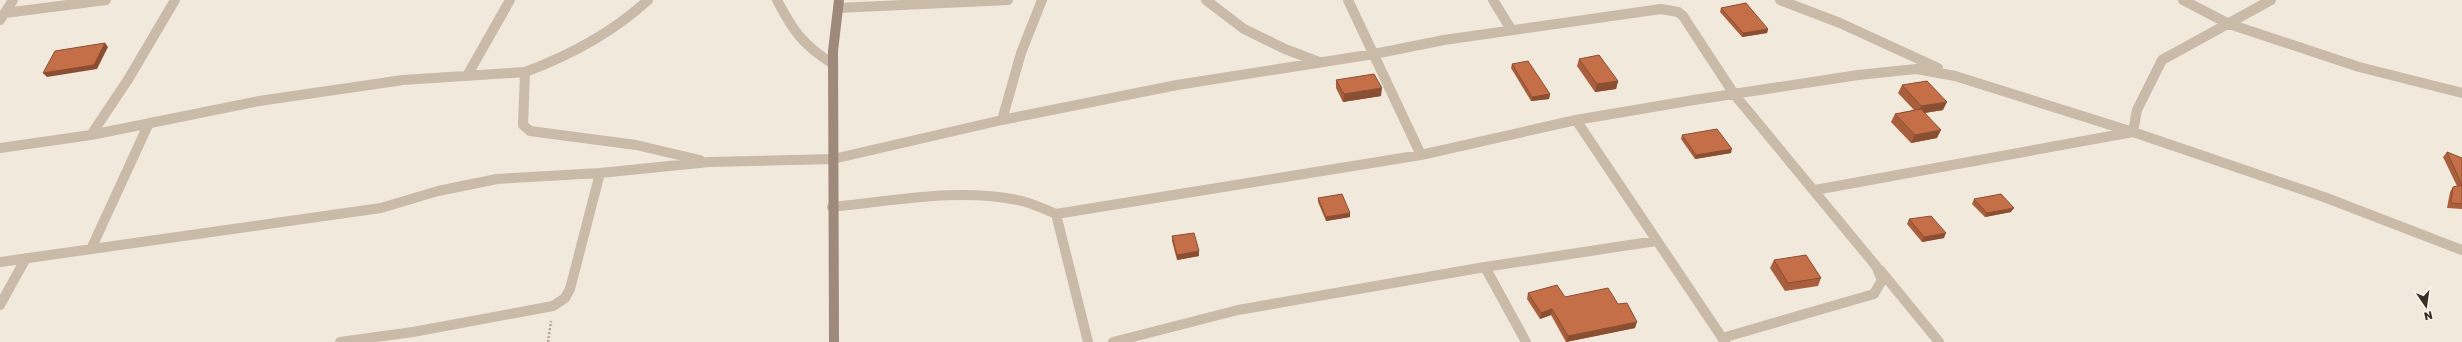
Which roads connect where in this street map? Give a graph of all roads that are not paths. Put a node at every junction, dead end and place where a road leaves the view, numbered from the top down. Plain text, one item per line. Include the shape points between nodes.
1 (13, 0) edge
2 (106, 0) edge
3 (175, 0) edge
4 (510, 0) edge
5 (648, 0) edge
6 (777, 0) edge
7 (1008, 0) edge
8 (1042, 0) edge
9 (1206, 0) edge
10 (1348, 0) edge
11 (1494, 0) edge
12 (1780, 0) edge
13 (2183, 0) edge
14 (2271, 0) edge
15 (839, 4) edge
16 (2, 16) edge
17 (2229, 24) junction
18 (1511, 29) junction
19 (1374, 54) junction
20 (1321, 62) junction
21 (833, 64) junction
22 (525, 72) junction
23 (468, 74) junction
24 (1955, 76) junction
25 (2462, 93) edge
26 (1734, 94) junction
27 (1002, 120) junction
28 (1576, 120) junction
29 (150, 123) junction
30 (2133, 132) junction
31 (91, 135) junction
32 (0, 148) edge
33 (1421, 155) junction
34 (832, 159) junction
35 (709, 162) junction
36 (600, 173) junction
37 (1815, 190) junction
38 (832, 207) junction
39 (1056, 214) junction
40 (1656, 241) junction
41 (91, 249) junction
42 (2462, 250) edge
43 (26, 258) junction
44 (0, 262) edge
45 (1876, 266) junction
46 (1485, 267) junction
47 (0, 305) edge
48 (1723, 340) edge
49 (340, 342) edge
50 (834, 342) edge
51 (1088, 342) edge
52 (1113, 342) edge
53 (1526, 342) edge
54 (1939, 342) edge

1 - 16 street
2 - 16 street
3 - 31 street via 129,78
4 - 23 street
5 - 22 street via 573,53
6 - 21 street via 796,37 809,50
7 - 15 street
8 - 27 street via 1021,53
9 - 20 street via 1244,29 1285,49
10 - 19 street
11 - 18 street
12 - 24 street via 1840,23
13 - 17 street
14 - 17 street
15 - 21 street
17 - 25 street via 2359,67
17 - 30 street via 2162,60 2137,110
18 - 19 street
18 - 26 street via 1650,10 1671,10 1683,16
19 - 20 street
19 - 33 street
20 - 27 street via 1177,85
21 - 34 street
22 - 23 street
22 - 35 street via 523,125 530,131 636,145
23 - 29 street via 403,80 259,101
24 - 26 street via 1932,70 1904,69
24 - 30 street
26 - 28 street
26 - 37 street
27 - 34 street
28 - 33 street
28 - 40 street
29 - 31 street
29 - 41 street
30 - 37 street
30 - 42 street via 2324,197
31 - 32 street
33 - 39 street
34 - 35 street
34 - 38 street
35 - 36 street
36 - 41 street via 497,178 438,191 381,208
36 - 49 street via 570,289 565,298 553,306 413,332
37 - 45 street
38 - 39 street via 962,195 1017,200
38 - 50 street
39 - 51 street
40 - 46 street
40 - 48 street
41 - 43 street
43 - 44 street
43 - 47 street
45 - 48 street via 1882,280 1874,294
45 - 54 street
46 - 52 street via 1238,310
46 - 53 street

